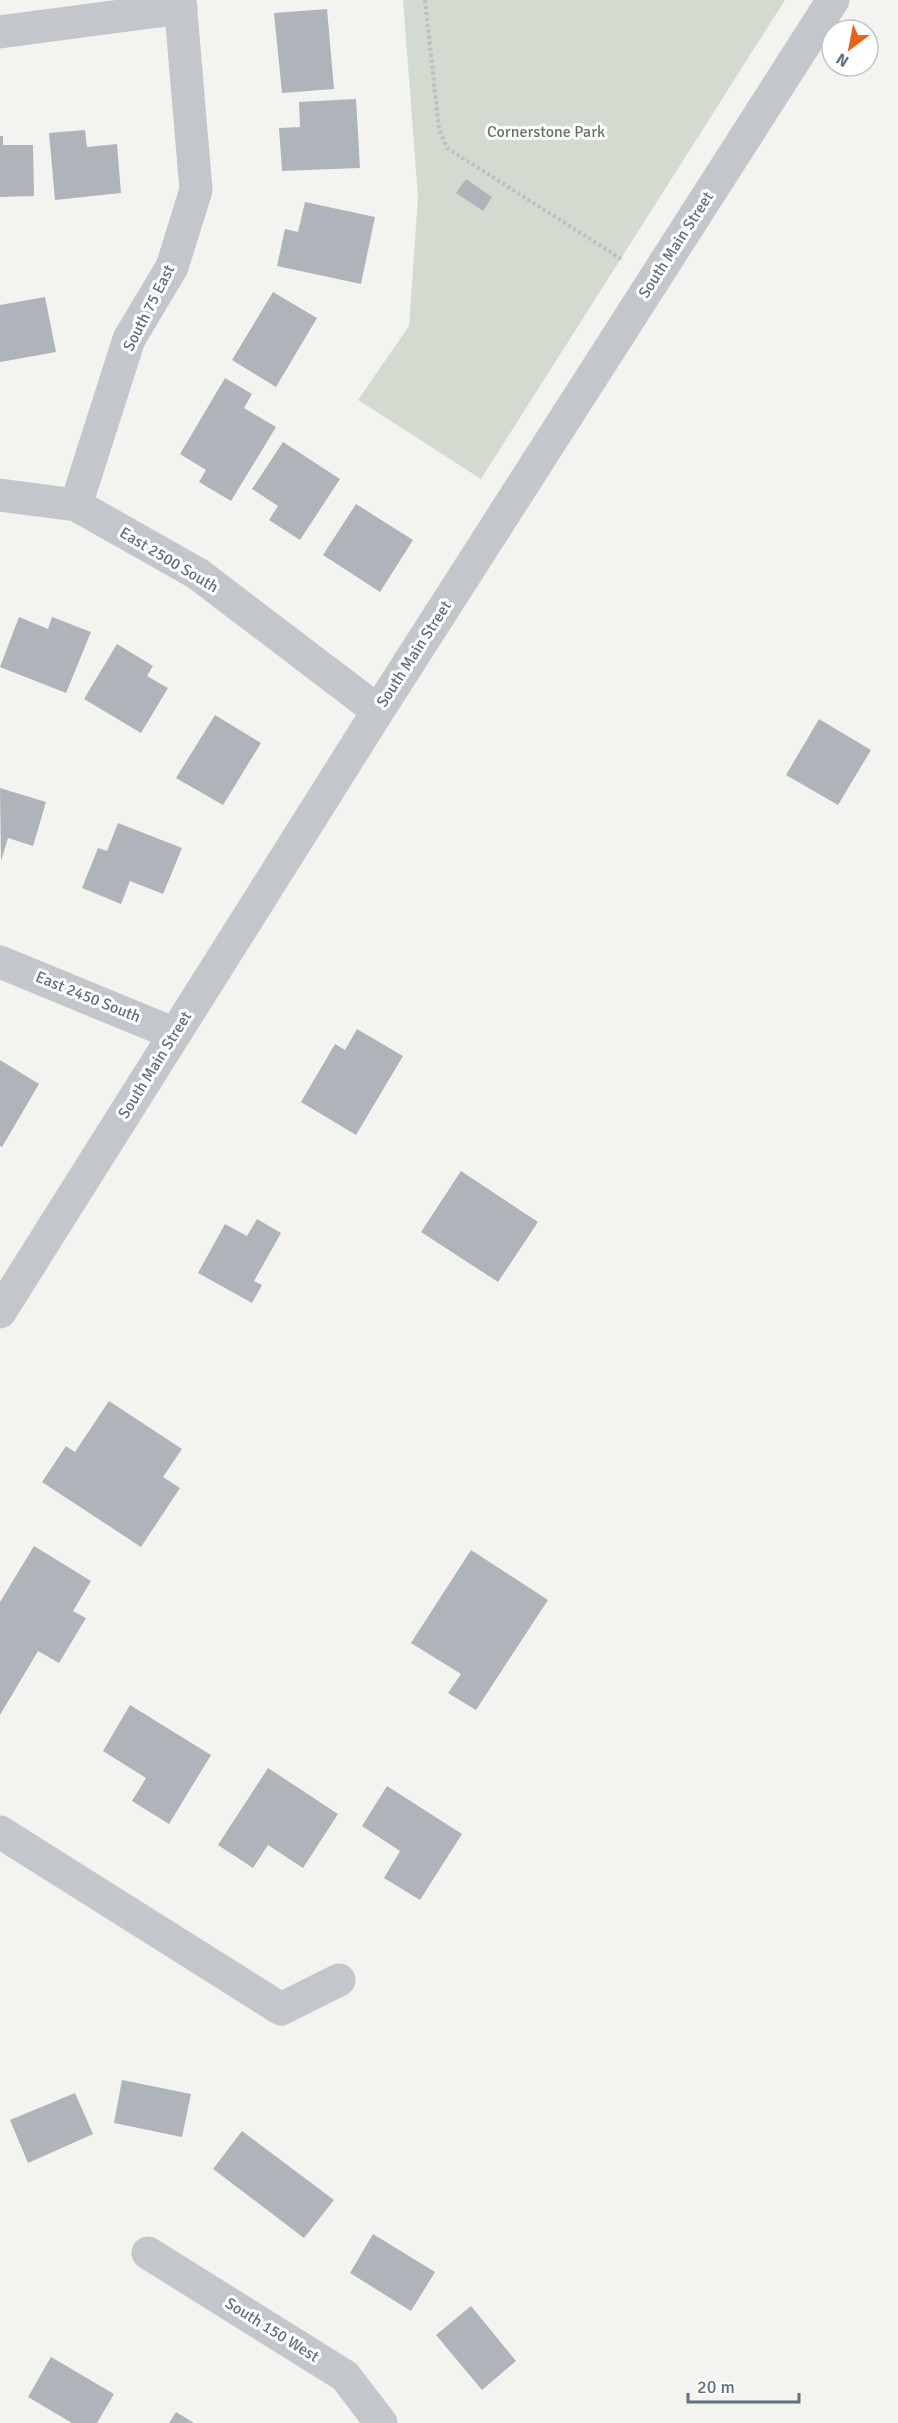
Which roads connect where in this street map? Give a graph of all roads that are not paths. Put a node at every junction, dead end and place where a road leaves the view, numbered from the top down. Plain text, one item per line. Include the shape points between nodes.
1 (833, 0) edge
2 (180, 4) edge
3 (0, 32) edge
4 (0, 495) edge
5 (76, 505) junction
6 (378, 711) junction
7 (0, 962) edge
8 (175, 1034) junction
9 (0, 1312) edge
10 (0, 1832) edge
11 (339, 1980) dead end
12 (148, 2253) dead end
13 (381, 2423) edge

1 - 6 street, South Main Street
2 - 3 street
2 - 5 street, South 75 East via 196,190 172,267 129,339
4 - 5 street, East 2500 South
5 - 6 street, East 2500 South via 198,574
6 - 8 street, South Main Street
7 - 8 street, East 2450 South
8 - 9 street, South Main Street
10 - 11 street via 281,2009
12 - 13 street, South 150 West via 345,2376

